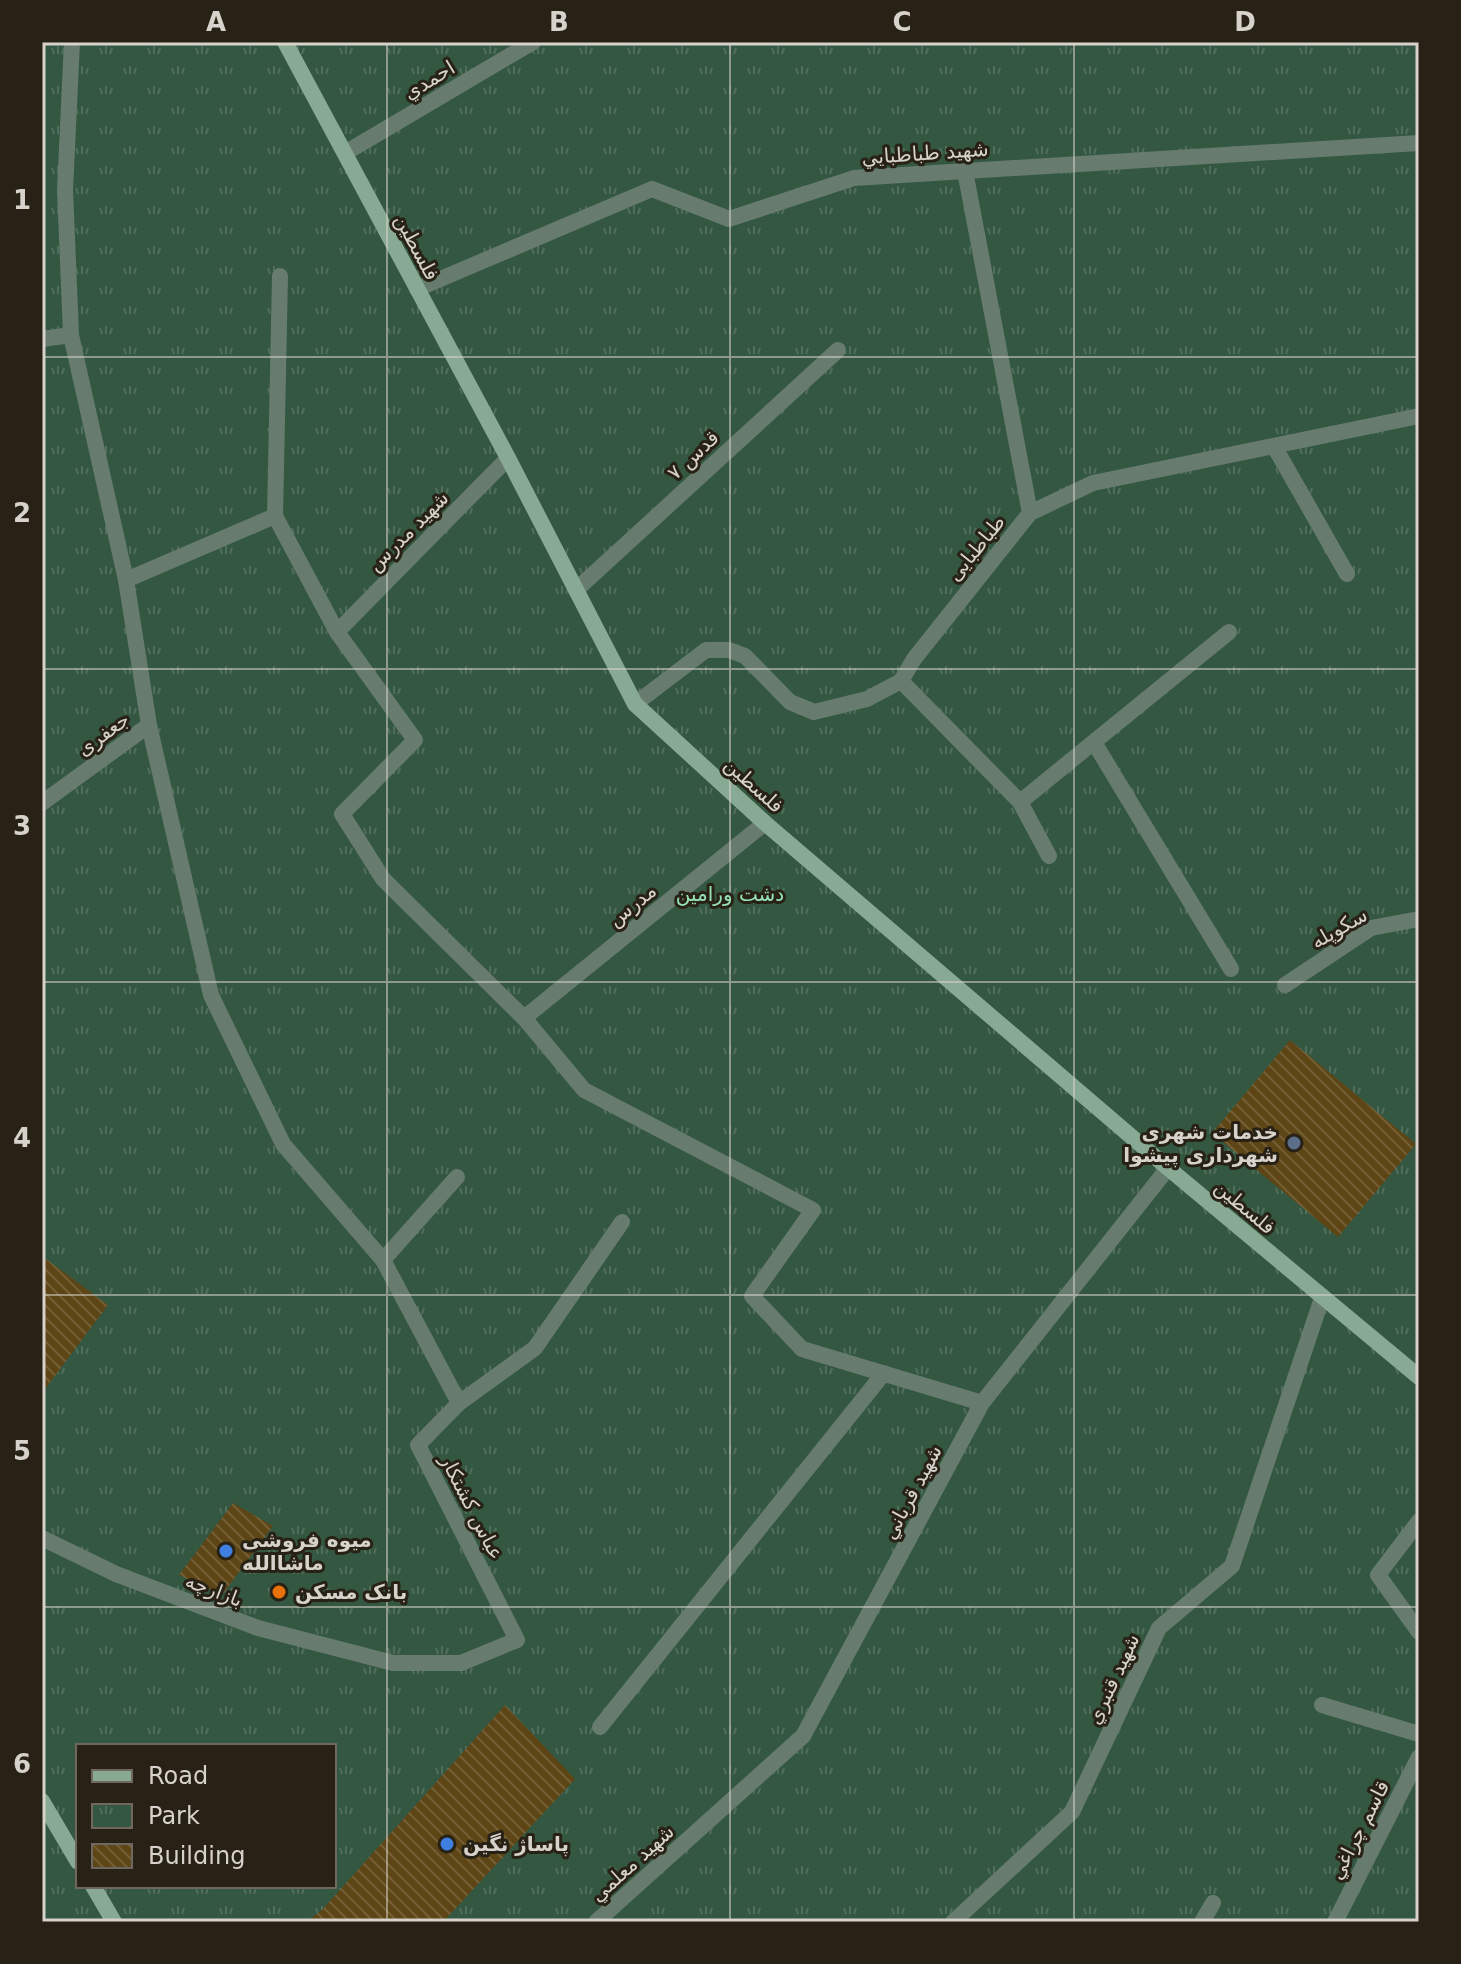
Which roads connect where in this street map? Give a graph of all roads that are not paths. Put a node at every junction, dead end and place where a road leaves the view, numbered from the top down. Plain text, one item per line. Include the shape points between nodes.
1 (72, 42) edge
2 (285, 42) edge
3 (533, 42) edge
4 (1419, 143) edge
5 (345, 153) junction
6 (965, 171) junction
7 (280, 276) dead end
8 (417, 289) junction
9 (71, 335) junction
10 (42, 339) edge
11 (838, 350) dead end
12 (1419, 416) edge
13 (1274, 446) junction
14 (508, 458) junction
15 (1030, 513) junction
16 (275, 516) junction
17 (1347, 574) dead end
18 (126, 580) junction
19 (576, 590) junction
20 (337, 632) junction
21 (1229, 632) dead end
22 (901, 681) junction
23 (635, 704) junction
24 (149, 725) junction
25 (1095, 744) junction
26 (1020, 802) junction
27 (42, 803) edge
28 (765, 823) junction
29 (1049, 856) dead end
30 (1419, 919) edge
31 (1231, 969) dead end
32 (1285, 985) dead end
33 (524, 1018) junction
34 (1168, 1168) junction
35 (457, 1177) dead end
36 (622, 1222) dead end
37 (383, 1260) junction
38 (1322, 1298) junction
39 (884, 1373) junction
40 (1419, 1377) edge
41 (459, 1403) junction
42 (982, 1403) junction
43 (1419, 1521) edge
44 (42, 1538) edge
45 (1419, 1632) edge
46 (517, 1640) joint
47 (1322, 1705) dead end
48 (600, 1727) dead end
49 (1419, 1734) edge
50 (1419, 1757) edge
51 (42, 1801) edge
52 (695, 1833) joint
53 (76, 1859) edge
54 (94, 1888) edge
55 (1213, 1903) dead end
56 (114, 1922) edge
57 (596, 1922) edge
58 (953, 1922) edge
59 (1202, 1922) edge
60 (1335, 1922) edge

1 - 9 street via 65,190
2 - 5 main road, فلسطین
3 - 5 street, احمدي
4 - 6 street, شهيد طباطبايي
5 - 8 main road, فلسطین
6 - 8 street, شهيد طباطبايي via 854,178 729,219 652,189
6 - 15 street
7 - 16 street
8 - 14 main road, فلسطین
9 - 10 street
9 - 18 street
11 - 19 street, قدس ۷
12 - 13 street, طباطبایی
13 - 15 street, طباطبایی via 1093,483
13 - 17 street
14 - 19 main road, فلسطین
14 - 20 street, شهيد مدرس
15 - 22 street, طباطبایی
16 - 18 street
16 - 20 street
18 - 24 street
19 - 23 main road, فلسطین
20 - 33 street via 415,740 342,814 383,879
21 - 25 street
22 - 23 street, طباطبایی via 867,699 814,712 790,702 745,656 706,650
22 - 26 street
23 - 28 main road, فلسطین
24 - 27 street, جعفری
24 - 37 street via 211,995 283,1144
25 - 26 street
25 - 31 street
26 - 29 street
28 - 33 street, مدرس
28 - 34 main road, فلسطین
30 - 32 street, سکوپله via 1371,928
33 - 39 street via 584,1090 813,1210 752,1296 802,1349
34 - 38 main road, فلسطین
34 - 42 street, شهيد قرباني
35 - 37 street
36 - 41 street via 535,1348
37 - 41 street
38 - 40 main road, فلسطین
38 - 58 street, شهيد قنبري via 1232,1566 1159,1628 1072,1812
39 - 42 street
39 - 48 street
41 - 46 street, عباس كشتكار via 418,1445
42 - 52 street, شهيد قرباني via 803,1736
43 - 45 street via 1378,1575
44 - 46 street, بازارچه via 116,1574 258,1628 393,1663 461,1663
47 - 49 street
50 - 60 street, قاسم چراغي
51 - 53 main road
52 - 57 street, شهيد معلمي
54 - 56 main road
55 - 59 street

